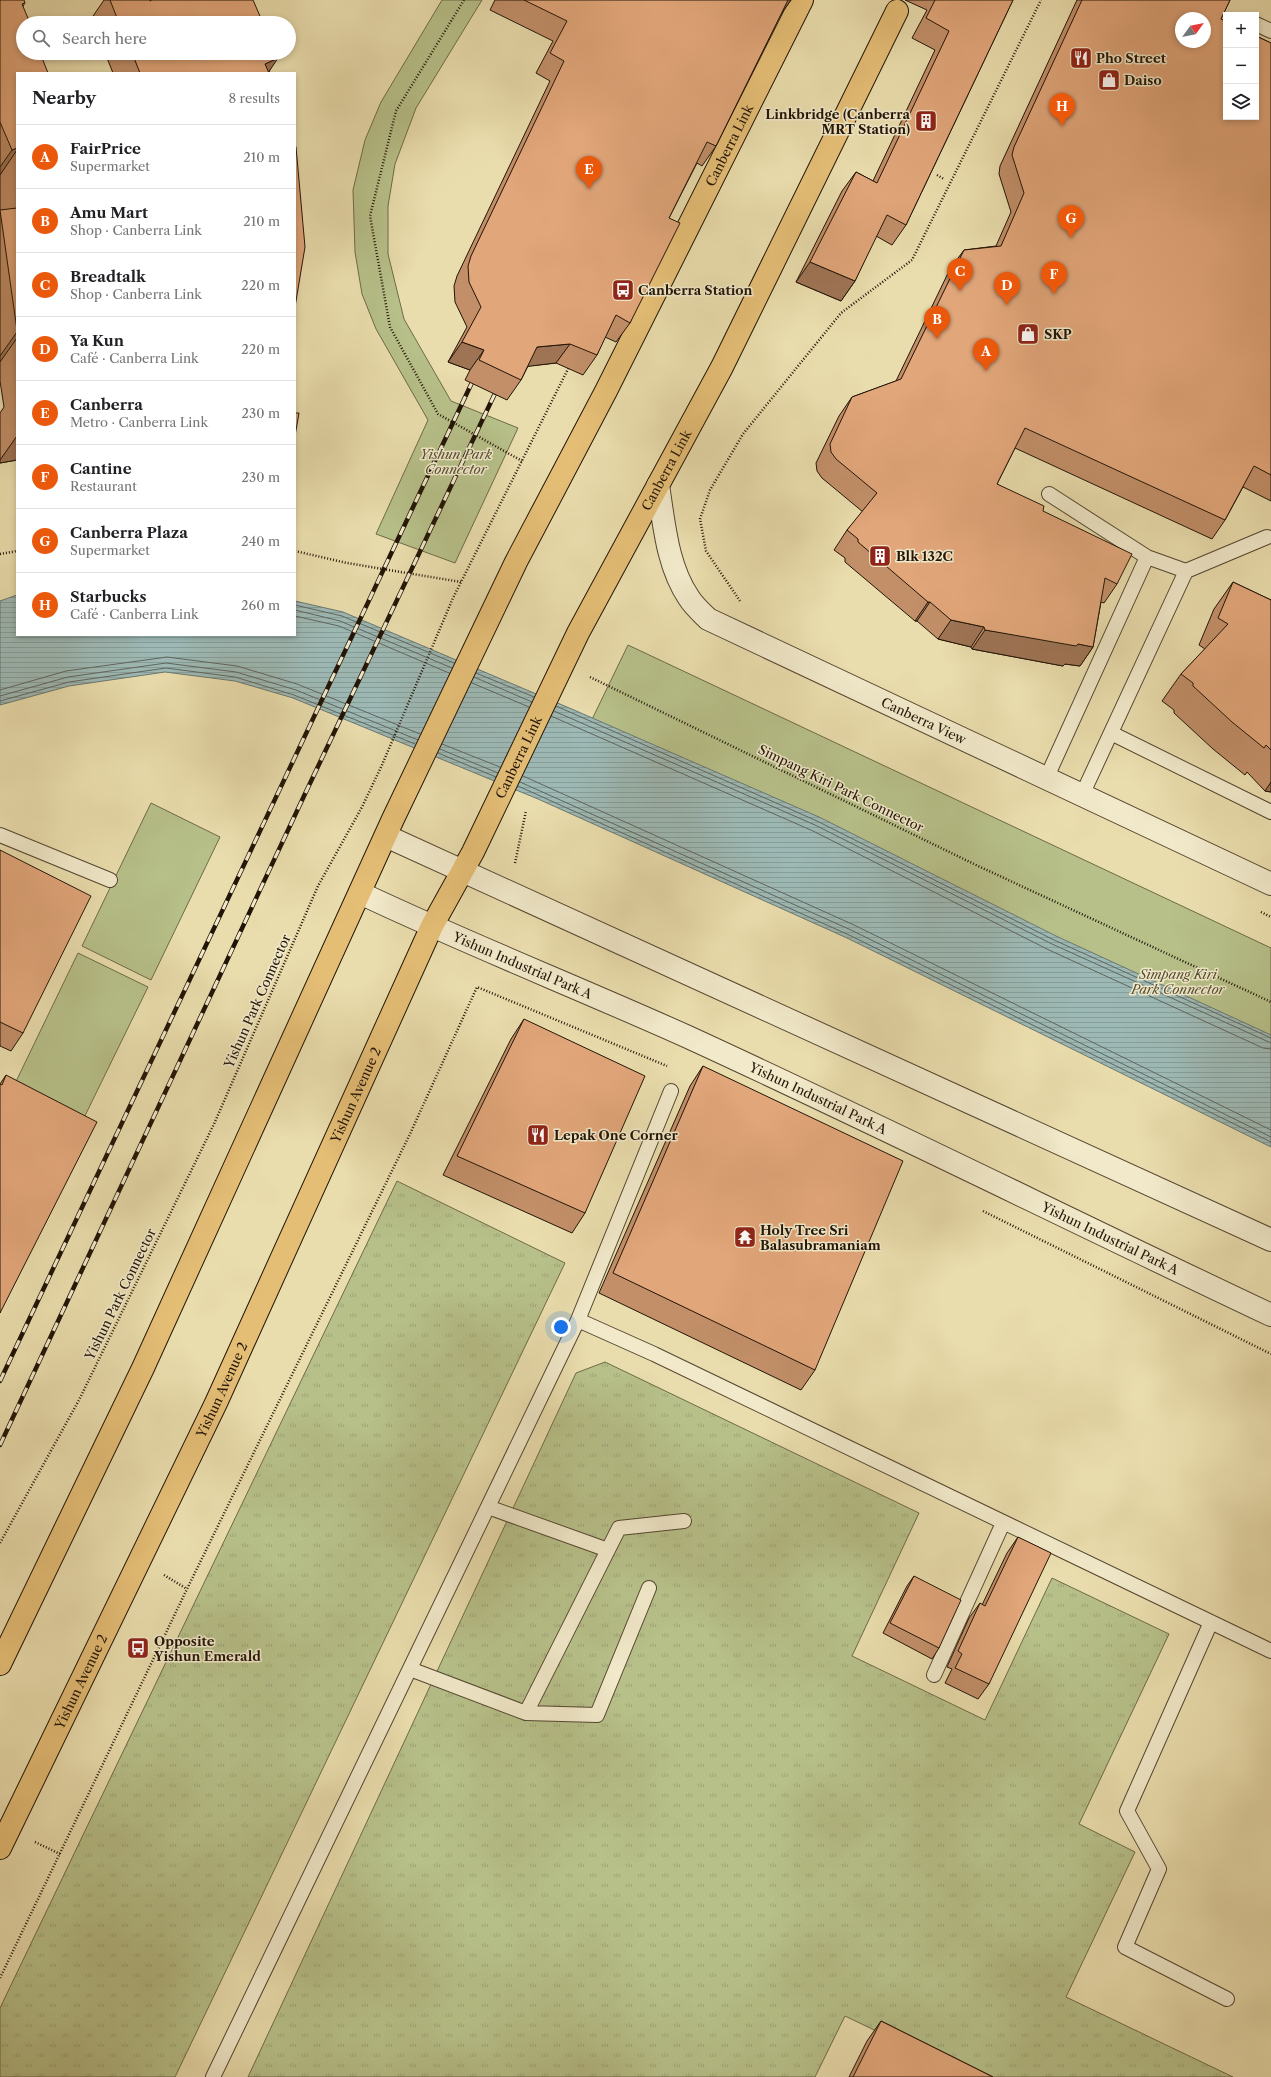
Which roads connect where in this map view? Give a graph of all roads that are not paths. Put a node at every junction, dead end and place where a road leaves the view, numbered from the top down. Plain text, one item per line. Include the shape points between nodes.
1 (802, 0) edge
2 (897, 11) dead end
3 (1259, 25) edge
4 (1271, 31) edge
5 (658, 485) junction
6 (1050, 494) dead end
7 (1267, 537) dead end
8 (1147, 557) junction
9 (1186, 570) junction
10 (1111, 733) junction
11 (1046, 779) junction
12 (1082, 795) junction
13 (1271, 812) edge
14 (390, 828) junction
15 (0, 835) edge
16 (468, 861) junction
17 (110, 880) dead end
18 (1271, 884) edge
19 (360, 893) junction
20 (432, 926) junction
21 (671, 1091) dead end
22 (1271, 1240) edge
23 (1271, 1315) edge
24 (578, 1320) junction
25 (488, 1508) junction
26 (684, 1521) dead end
27 (1004, 1523) junction
28 (608, 1550) junction
29 (648, 1588) dead end
30 (1211, 1622) junction
31 (1271, 1651) edge
32 (0, 1664) edge
33 (410, 1669) junction
34 (934, 1675) dead end
35 (526, 1714) junction
36 (0, 1848) edge
37 (1227, 2000) dead end
38 (213, 2077) edge

1 - 14 main road, Canberra Link via 606,392 516,562
2 - 5 main road, Canberra Link via 722,367
3 - 4 lane
5 - 11 street, Canberra View via 675,570 689,598 708,619
5 - 16 main road, Canberra Link via 578,633
6 - 8 lane
7 - 9 lane
8 - 9 lane
8 - 11 lane
9 - 10 lane
10 - 12 lane
10 - 13 lane
11 - 12 street, Canberra View
12 - 18 street, Canberra View
14 - 16 street
14 - 19 main road, Canberra Link
15 - 17 lane
16 - 20 main road, Canberra Link
16 - 22 street
19 - 20 street, Yishun Industrial Park A
19 - 32 main road via 143,1368
20 - 23 street, Yishun Industrial Park A via 686,1036
20 - 36 main road, Yishun Avenue 2 via 216,1403
21 - 24 lane
24 - 25 lane
24 - 27 lane via 654,1354
25 - 28 lane
25 - 33 lane
26 - 28 lane via 620,1528
27 - 30 lane
27 - 34 lane
28 - 35 lane
29 - 35 lane via 597,1715
30 - 31 lane
30 - 37 lane via 1127,1811 1159,1868 1125,1946
33 - 35 lane
33 - 38 lane

